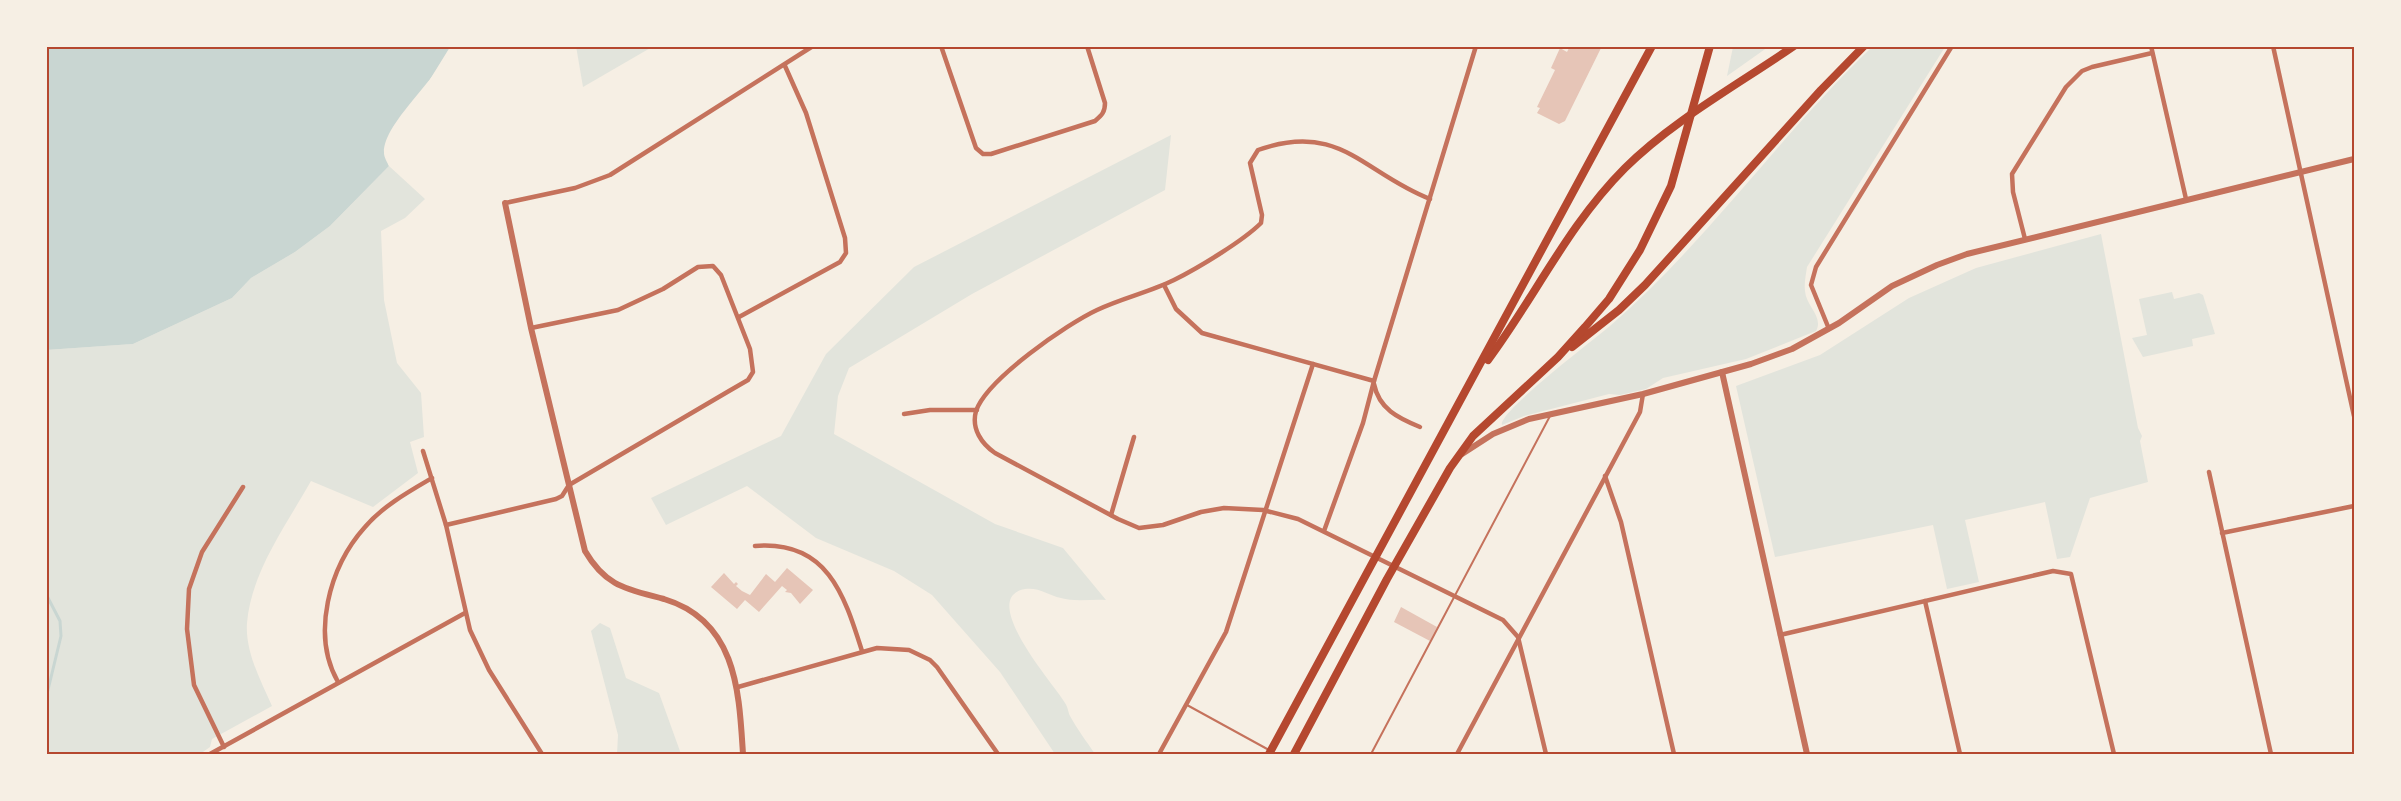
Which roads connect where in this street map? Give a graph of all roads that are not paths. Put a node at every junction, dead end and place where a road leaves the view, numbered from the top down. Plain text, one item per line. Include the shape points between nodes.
1 (813, 46) edge
2 (941, 46) edge
3 (1087, 46) edge
4 (1476, 46) edge
5 (1652, 46) edge
6 (1710, 46) edge
7 (1794, 46) edge
8 (1864, 46) edge
9 (1952, 46) edge
10 (2151, 46) edge
11 (2273, 46) edge
12 (2152, 53) junction
13 (785, 66) junction
14 (2355, 159) edge
15 (2300, 172) junction
16 (1430, 199) junction
17 (2186, 199) junction
18 (505, 203) joint
19 (2025, 239) junction
20 (1164, 285) junction
21 (739, 318) junction
22 (531, 328) junction
23 (1829, 329) junction
24 (1558, 357) junction
25 (1313, 364) junction
26 (1722, 372) junction
27 (1476, 377) junction
28 (1374, 381) junction
29 (1643, 394) junction
30 (2352, 396) edge
31 (977, 410) junction
32 (1552, 413) junction
33 (904, 414) dead end
34 (2355, 416) edge
35 (1420, 427) dead end
36 (1134, 437) dead end
37 (423, 451) dead end
38 (1460, 455) junction
39 (2209, 472) dead end
40 (1605, 476) junction
41 (432, 478) junction
42 (569, 485) junction
43 (243, 488) dead end
44 (2355, 506) edge
45 (1263, 510) junction
46 (1111, 515) junction
47 (446, 525) junction
48 (1324, 531) junction
49 (2222, 533) junction
50 (755, 546) dead end
51 (1376, 559) junction
52 (1394, 566) junction
53 (1455, 596) junction
54 (1925, 601) junction
55 (465, 613) junction
56 (1780, 635) junction
57 (1518, 637) junction
58 (862, 651) junction
59 (338, 682) junction
60 (738, 687) junction
61 (1187, 705) junction
62 (224, 747) junction
63 (1270, 753) edge
64 (210, 754) edge
65 (542, 754) edge
66 (743, 754) edge
67 (998, 754) edge
68 (1160, 754) edge
69 (1294, 754) edge
70 (1371, 754) edge
71 (1457, 754) edge
72 (1546, 754) edge
73 (1674, 754) edge
74 (1807, 754) edge
75 (1960, 754) edge
76 (2114, 754) edge
77 (2271, 754) edge

1 - 13 street
2 - 3 street via 973,139 983,154 1002,152 1095,121 1105,111
4 - 16 street
5 - 27 main road
6 - 24 main road via 1680,157 1656,219 1609,299
7 - 27 main road via 1653,143 1623,169 1569,234
8 - 24 main road via 1645,285 1598,328
9 - 23 street via 1816,267 1811,285
10 - 12 street
11 - 15 street
12 - 17 street
12 - 19 street via 2092,67 2066,87 2012,174
13 - 18 street via 610,175 575,189
13 - 21 street via 814,136 846,253 840,262
14 - 15 street
15 - 17 street
15 - 30 street
16 - 20 street via 1324,143 1293,142 1258,150 1250,164 1262,223
16 - 28 street
17 - 19 street
18 - 22 street
19 - 23 street via 1967,254 1910,277
20 - 25 street via 1176,309 1202,333
20 - 31 street via 1119,300 1065,328 1003,378
21 - 22 street via 721,275 707,264 618,310
21 - 42 street via 753,360 748,380
22 - 42 street
23 - 26 street via 1792,350
24 - 38 main road via 1493,415
25 - 28 street
25 - 45 street
26 - 29 street
26 - 56 street
27 - 51 main road
28 - 35 street via 1379,399 1390,412
28 - 48 street via 1369,406
29 - 32 street
29 - 40 street via 1640,412
30 - 34 street
31 - 33 street
31 - 46 street via 978,437 989,449
32 - 38 street via 1508,428
32 - 53 lane
36 - 46 street
37 - 41 street
38 - 52 main road
39 - 49 street
40 - 57 street
40 - 73 street via 1621,522
41 - 47 street
41 - 59 street via 392,503 364,528 340,565 325,628 328,665
42 - 47 street via 556,499
42 - 60 street via 582,543 597,568 622,588 666,600 699,619 726,652
43 - 62 street via 202,552 189,590 187,629 194,685
44 - 49 street
45 - 46 street via 1224,508 1148,527 1131,526
45 - 48 street
45 - 61 street via 1226,632
47 - 55 street
48 - 51 street
49 - 77 street
50 - 58 street via 788,547 819,563 846,600
51 - 52 street
51 - 63 main road
52 - 53 street
52 - 69 main road
53 - 57 street via 1503,620
53 - 70 lane
54 - 56 street
54 - 75 street
54 - 76 street via 2053,571 2071,574
55 - 59 street
55 - 65 street via 477,647
56 - 74 street
57 - 71 street
57 - 72 street
58 - 60 street
58 - 67 street via 909,650 930,660
59 - 62 street
60 - 66 street
61 - 63 lane
61 - 68 street
62 - 64 street

